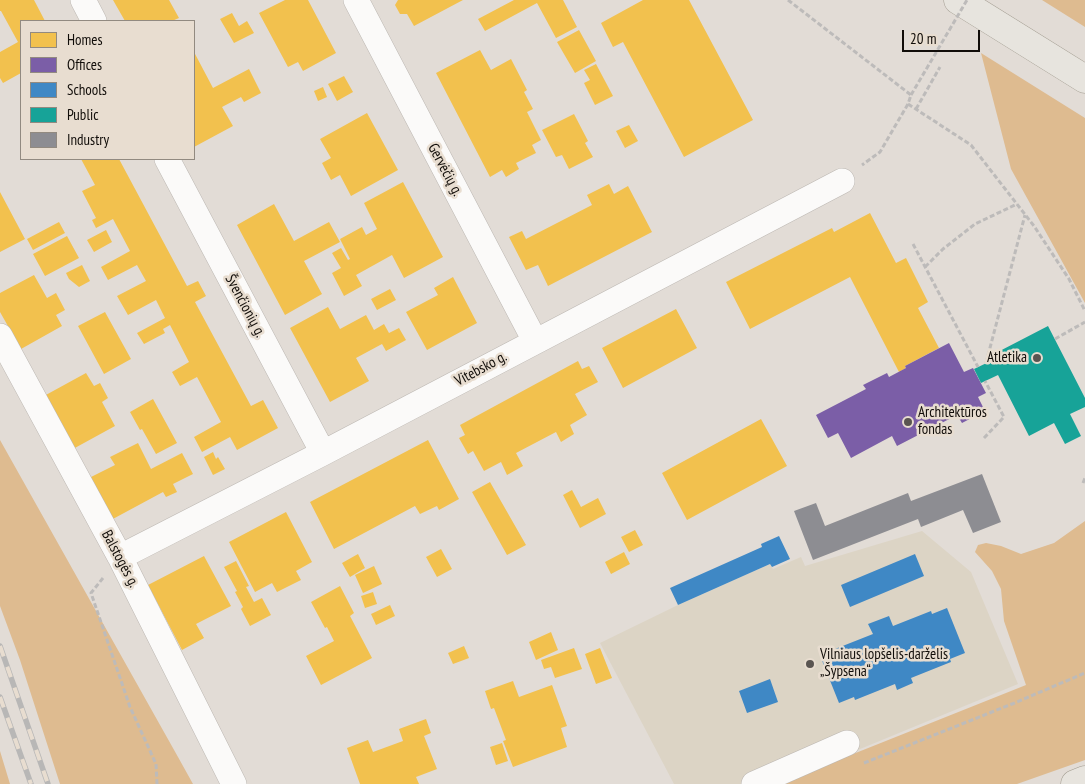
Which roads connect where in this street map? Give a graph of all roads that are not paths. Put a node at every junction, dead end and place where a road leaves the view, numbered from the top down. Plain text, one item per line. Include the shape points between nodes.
1 (83, 0) edge
2 (356, 0) edge
3 (958, 0) edge
4 (93, 20) edge
5 (1085, 79) edge
6 (168, 160) edge
7 (842, 181) road end
8 (0, 336) edge
9 (535, 341) junction
10 (323, 453) junction
11 (120, 557) junction
12 (847, 743) dead end
13 (1085, 780) edge
14 (234, 784) edge
15 (754, 784) edge
16 (1075, 784) edge

1 - 4 street
2 - 9 street, Gervėčių g.
3 - 5 main road
6 - 10 street, Švenčionių g.
7 - 9 street, Vitebsko g.
8 - 11 street, Balstogės g.
9 - 10 street, Vitebsko g.
10 - 11 street, Vitebsko g.
11 - 14 street, Balstogės g.
12 - 15 street
13 - 16 main road

